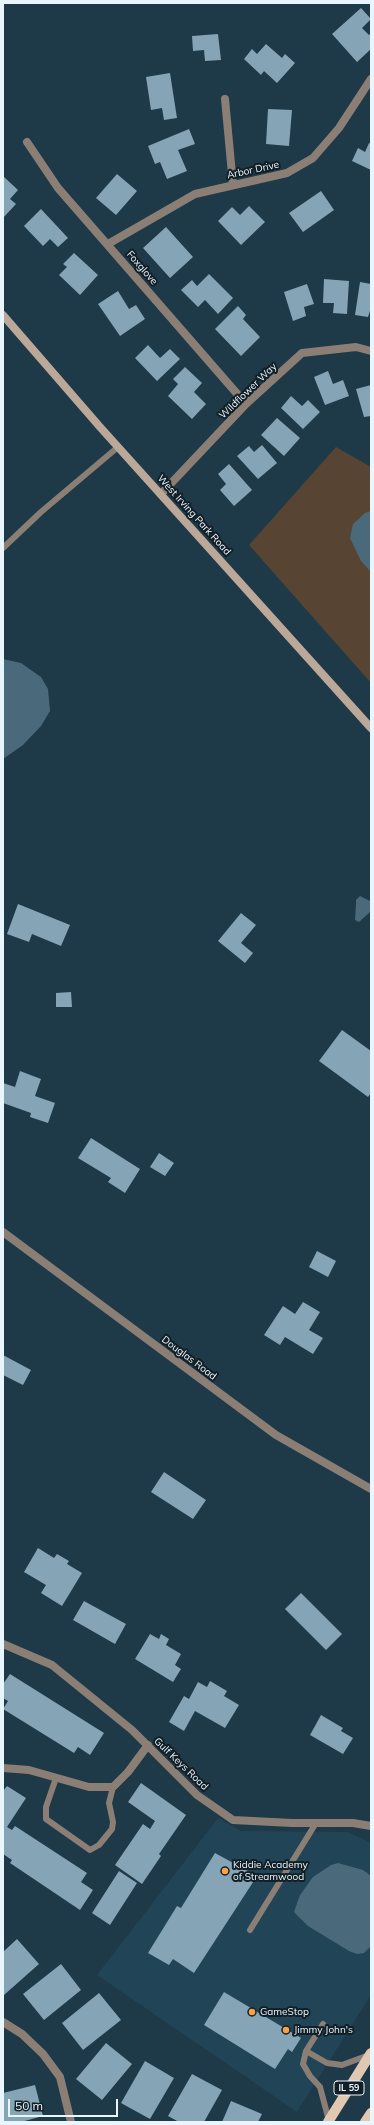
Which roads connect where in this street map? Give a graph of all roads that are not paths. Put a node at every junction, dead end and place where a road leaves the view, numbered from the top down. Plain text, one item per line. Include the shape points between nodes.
1 (371, 79) edge
2 (225, 99) dead end
3 (27, 142) dead end
4 (233, 185) junction
5 (108, 244) junction
6 (3, 315) edge
7 (371, 351) edge
8 (246, 404) junction
9 (118, 447) junction
10 (161, 494) junction
11 (3, 548) edge
12 (371, 728) edge
13 (3, 1232) edge
14 (371, 1489) edge
15 (3, 1644) edge
16 (148, 1746) junction
17 (3, 1768) edge
18 (56, 1778) junction
19 (113, 1787) junction
20 (316, 1823) junction
21 (371, 1826) edge
22 (250, 1930) dead end
23 (3, 2022) edge
24 (324, 2024) dead end
25 (306, 2051) junction
26 (371, 2054) edge
27 (371, 2113) edge
28 (71, 2122) edge
29 (328, 2122) edge
30 (366, 2122) edge

1 - 4 street, Arbor Drive via 339,128 312,158 288,173
2 - 4 street
3 - 5 street, Foxglove via 58,188
4 - 5 street, Arbor Drive via 196,194
5 - 8 street, Foxglove
6 - 9 main road, West Irving Park Road
7 - 8 street, Wildflower Way via 356,347 302,353
8 - 10 street, Wildflower Way
9 - 10 main road, West Irving Park Road
9 - 11 lane
10 - 12 main road, West Irving Park Road
13 - 14 street, Douglas Road via 276,1435
15 - 16 street, Gulf Keys Road via 52,1665
16 - 19 street
16 - 20 street, Gulf Keys Road via 197,1795 233,1820
17 - 18 street via 29,1770
18 - 19 street via 89,1787
18 - 19 lane via 46,1807 46,1819 90,1850 99,1845 112,1829 109,1803
20 - 21 street, Gulf Keys Road via 353,1823
20 - 22 lane
23 - 28 street via 22,2034 43,2054 60,2077
24 - 25 lane
25 - 26 lane via 327,2063 342,2064
25 - 29 lane via 303,2064 320,2086
26 - 29 main road, IL 59
27 - 30 main road

